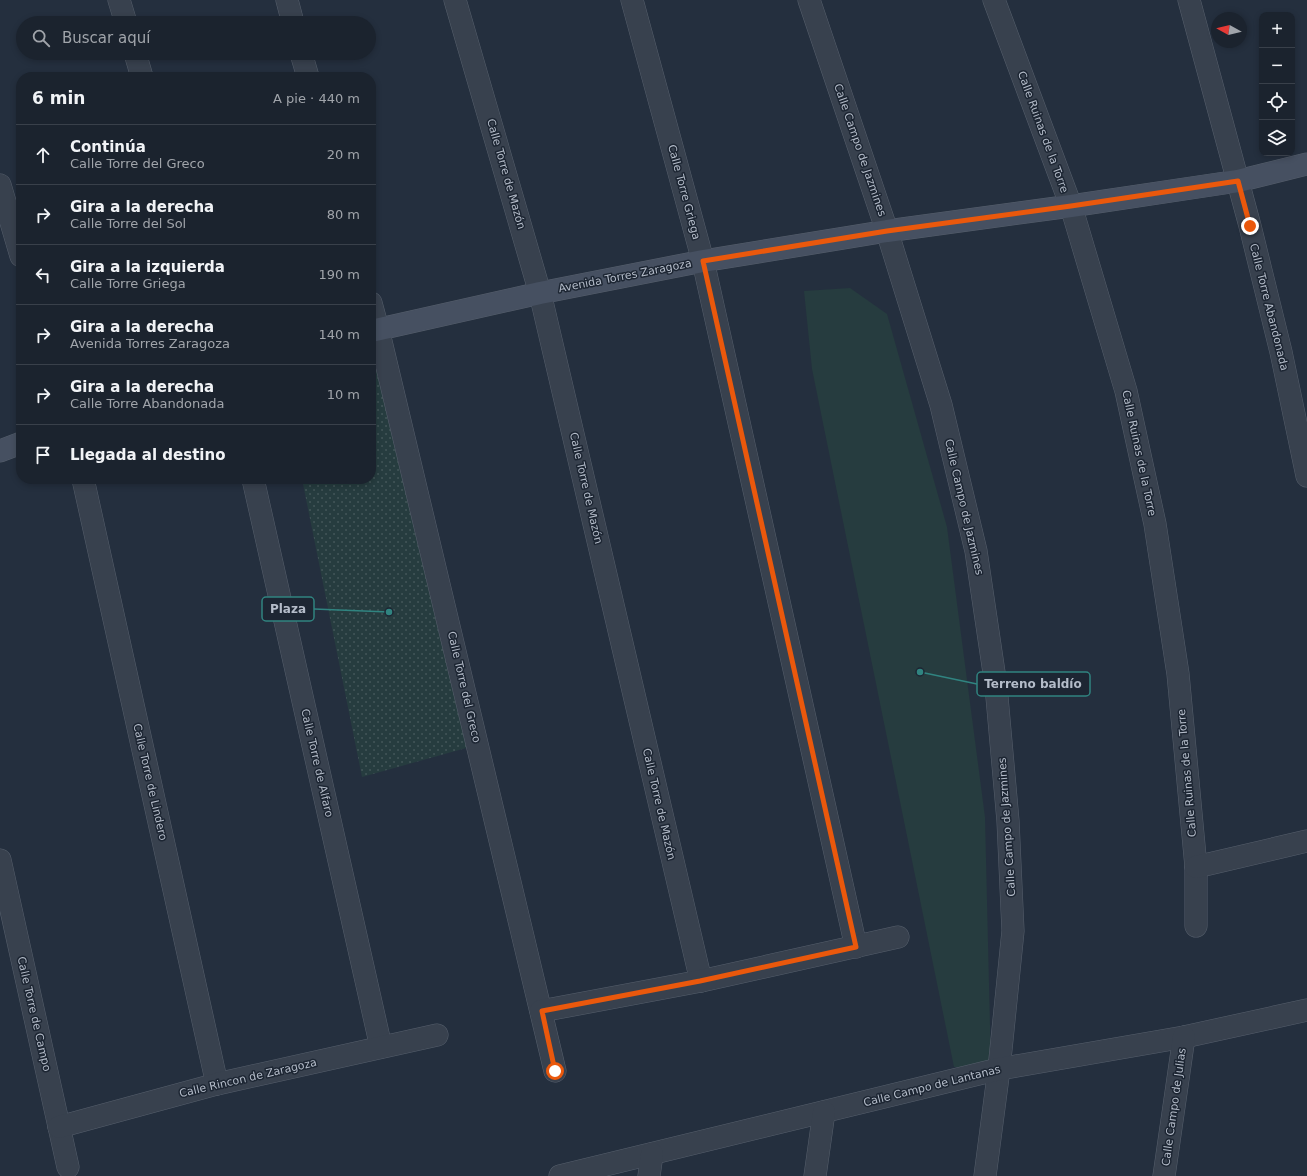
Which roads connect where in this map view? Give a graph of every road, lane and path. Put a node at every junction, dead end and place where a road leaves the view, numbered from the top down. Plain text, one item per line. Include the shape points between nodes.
1 (119, 0) edge
2 (286, 0) edge
3 (455, 0) edge
4 (632, 0) edge
5 (809, 0) edge
6 (994, 0) edge
7 (1189, 0) edge
8 (124, 16) edge
9 (291, 16) edge
10 (137, 60) edge
11 (303, 60) edge
12 (141, 72) edge
13 (307, 72) edge
14 (1307, 164) edge
15 (1238, 181) junction
16 (0, 185) edge
17 (1071, 206) junction
18 (887, 231) junction
19 (16, 239) edge
20 (703, 261) junction
21 (540, 293) junction
22 (376, 330) edge
23 (376, 334) edge
24 (16, 445) edge
25 (0, 451) edge
26 (1307, 476) edge
27 (84, 484) edge
28 (254, 484) edge
29 (1307, 841) edge
30 (0, 860) edge
31 (1196, 867) junction
32 (1196, 926) dead end
33 (898, 937) dead end
34 (856, 947) junction
35 (700, 981) junction
36 (1307, 1010) edge
37 (542, 1011) junction
38 (437, 1035) dead end
39 (1184, 1037) junction
40 (381, 1047) junction
41 (1000, 1069) junction
42 (555, 1071) dead end
43 (217, 1084) junction
44 (824, 1112) junction
45 (59, 1126) junction
46 (652, 1154) junction
47 (68, 1167) dead end
48 (560, 1176) edge
49 (649, 1176) edge
50 (815, 1176) edge
51 (985, 1176) edge
52 (1164, 1176) edge

1 - 8 street
2 - 9 street
3 - 21 street, Calle Torre de Mazón
4 - 20 street, Calle Torre Griega
5 - 18 street, Calle Campo de Jazmines
6 - 17 street, Calle Ruinas de la Torre
7 - 15 street, Calle Torre Abandonada
10 - 12 street
11 - 13 street
14 - 15 street, Avenida Torres Zaragoza
15 - 17 street, Avenida Torres Zaragoza
15 - 26 street, Calle Torre Abandonada via 1281,352
16 - 19 street
17 - 18 street, Avenida Torres Zaragoza
17 - 31 street, Calle Ruinas de la Torre via 1126,391 1154,524 1178,674
18 - 20 street, Avenida Torres Zaragoza
18 - 41 street, Calle Campo de Jazmines via 940,405 974,543 996,686 1008,821 1013,931
20 - 21 street, Avenida Torres Zaragoza
20 - 34 street, Calle Torre Griega
21 - 22 street, Avenida Torres Zaragoza
21 - 35 street, Calle Torre de Mazón
23 - 37 street, Calle Torre del Greco
24 - 25 street
27 - 43 street, Calle Torre de Lindero
28 - 40 street, Calle Torre de Alfaro
29 - 31 street
30 - 45 street, Calle Torre de Campo
31 - 32 street, Calle Ruinas de la Torre
33 - 34 street
34 - 35 street
35 - 37 street
36 - 39 street, Calle Campo de Lantanas
37 - 42 street, Calle Torre del Greco
38 - 40 street, Calle Rincon de Zaragoza
39 - 41 street, Calle Campo de Lantanas
39 - 52 street, Calle Campo de Julias
40 - 43 street, Calle Rincon de Zaragoza
41 - 44 street, Calle Campo de Lantanas
41 - 51 street, Calle Campo de Jazmines
43 - 45 street, Calle Rincon de Zaragoza
44 - 46 street, Calle Campo de Lantanas
44 - 50 street
45 - 47 street, Calle Torre de Campo
46 - 48 street, Calle Campo de Lantanas
46 - 49 street

